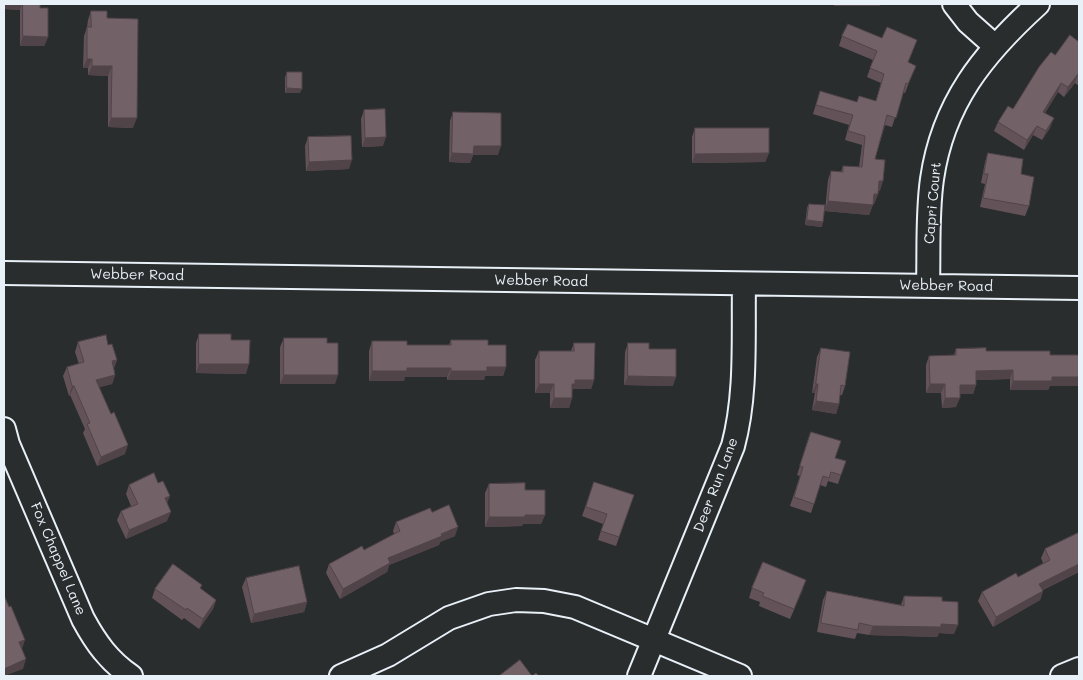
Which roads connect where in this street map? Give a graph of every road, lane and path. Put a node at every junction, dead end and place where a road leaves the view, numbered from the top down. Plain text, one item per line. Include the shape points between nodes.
1 (954, 4) edge
2 (1038, 4) edge
3 (995, 46) junction
4 (4, 274) edge
5 (744, 284) junction
6 (928, 286) junction
7 (1079, 288) edge
8 (4, 429) edge
9 (654, 640) junction
10 (1079, 669) edge
11 (131, 676) edge
12 (341, 676) edge
13 (639, 676) edge
14 (740, 676) edge
15 (1062, 676) edge

1 - 3 street via 968,22
2 - 3 street, Capri Court
3 - 6 street, Capri Court via 958,98 937,151 929,208
4 - 5 street, Webber Road
5 - 6 street, Webber Road
5 - 9 street, Deer Run Lane via 742,397 733,446
6 - 7 street, Webber Road
8 - 11 street, Fox Chappel Lane via 83,619 108,658
9 - 12 street via 575,607 516,600 488,604 449,618 388,656
9 - 13 street, Deer Run Lane
9 - 14 street
10 - 15 street

